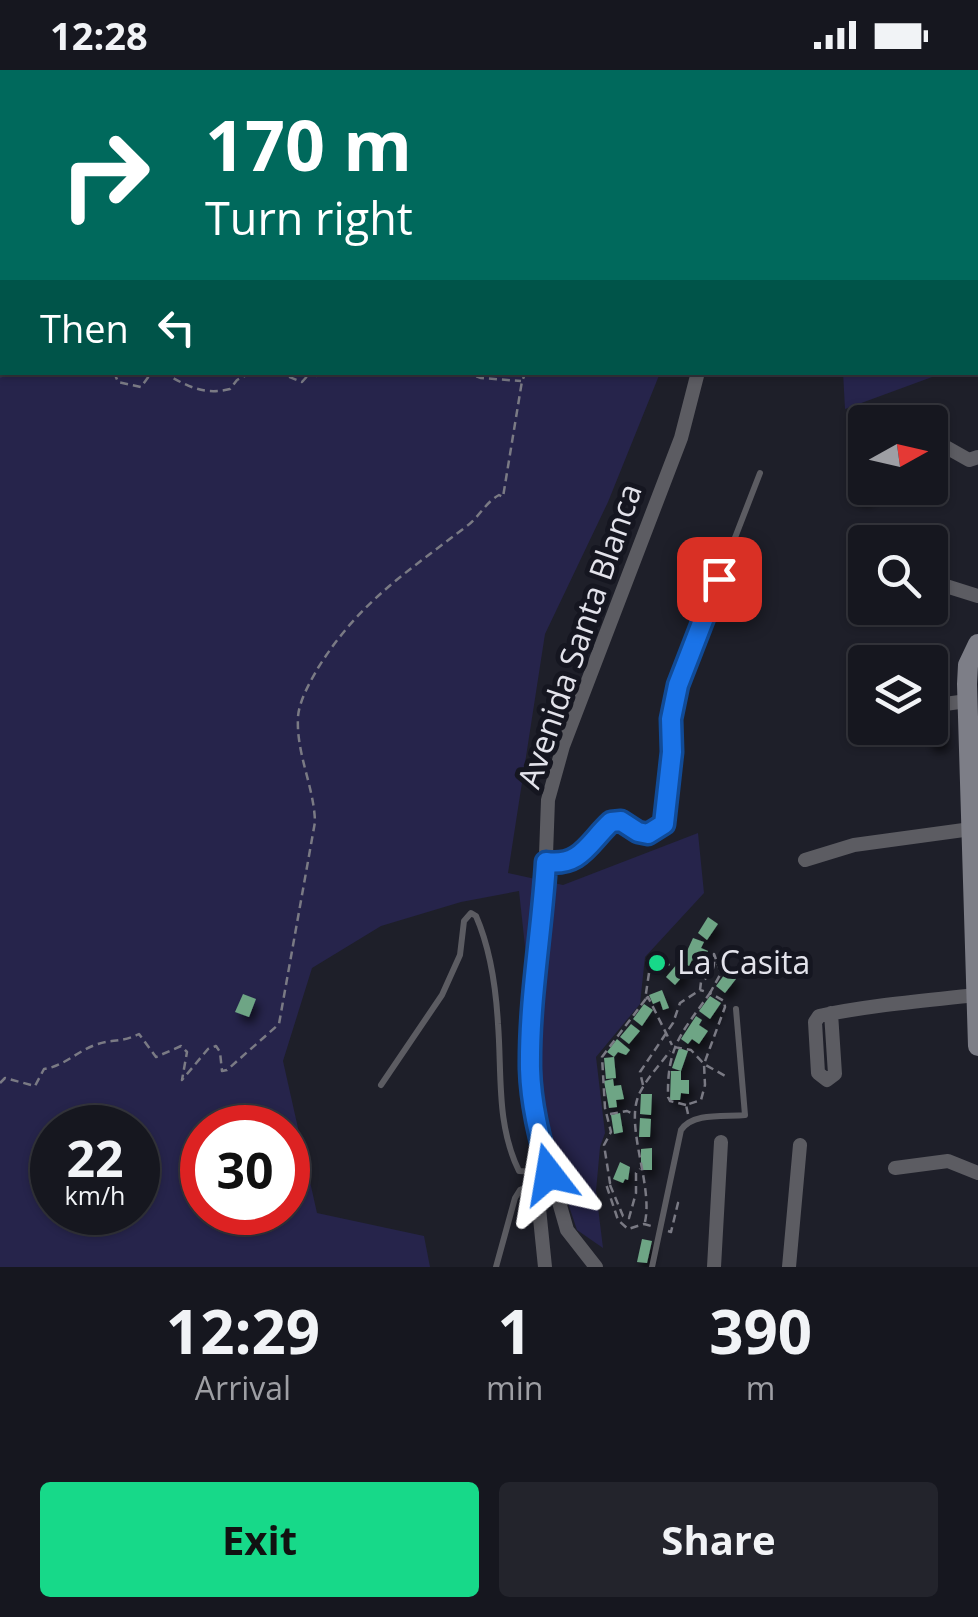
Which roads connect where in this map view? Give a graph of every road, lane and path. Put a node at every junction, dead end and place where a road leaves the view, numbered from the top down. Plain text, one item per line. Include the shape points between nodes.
1 (115, 375) edge
2 (151, 375) edge
3 (165, 375) edge
4 (246, 375) edge
5 (284, 375) edge
6 (308, 375) edge
7 (472, 375) edge
8 (525, 375) edge
9 (697, 375) edge
10 (522, 381) junction
11 (948, 448) edge
12 (978, 457) edge
13 (760, 473) dead end
14 (948, 586) edge
15 (978, 596) edge
16 (978, 644) edge
17 (966, 701) junction
18 (948, 704) edge
19 (974, 752) edge
20 (971, 829) junction
21 (805, 860) dead end
22 (546, 862) junction
23 (976, 953) edge
24 (649, 972) dead end
25 (700, 990) junction
26 (710, 993) junction
27 (644, 1000) junction
28 (977, 1004) edge
29 (736, 1009) dead end
30 (831, 1013) dead end
31 (665, 1030) junction
32 (978, 1046) edge
33 (673, 1047) junction
34 (704, 1064) junction
35 (726, 1077) dead end
36 (0, 1083) edge
37 (381, 1085) dead end
38 (644, 1089) junction
39 (686, 1105) junction
40 (607, 1114) junction
41 (637, 1116) junction
42 (690, 1120) junction
43 (721, 1142) dead end
44 (800, 1145) dead end
45 (542, 1146) junction
46 (894, 1168) dead end
47 (640, 1170) junction
48 (978, 1173) edge
49 (536, 1177) junction
50 (610, 1183) junction
51 (673, 1202) dead end
52 (644, 1224) junction
53 (660, 1229) junction
54 (496, 1267) edge
55 (545, 1267) edge
56 (596, 1267) edge
57 (652, 1267) edge
58 (714, 1267) edge
59 (789, 1267) edge

1 - 2 path via 118,382 141,387
3 - 4 path via 206,394 230,389
5 - 6 path via 302,382
7 - 10 path
8 - 10 path
9 - 22 street, Avenida Santa Blanca via 681,438 563,746 548,800
10 - 36 path via 503,497 490,500 480,516 387,586 339,634 303,698 300,760 315,822 279,1024 227,1070 216,1046 208,1048 182,1080 188,1052 181,1046 156,1057 139,1034 97,1044 44,1070 35,1086 5,1078
11 - 12 street via 969,460
13 - 22 lane via 678,685 664,824 648,834 611,822 583,854
14 - 15 street
16 - 17 main road via 968,665
17 - 18 street
17 - 19 main road
19 - 20 main road
20 - 21 street via 854,845
20 - 23 main road
22 - 45 street, Avenida Santa Blanca via 530,1072
23 - 28 main road
24 - 27 path
25 - 26 path
25 - 26 path via 715,967 714,954 721,973
25 - 31 path via 680,1002
26 - 33 path
26 - 34 path via 725,1007
27 - 31 path
27 - 40 path via 602,1057
28 - 30 street
28 - 32 main road
29 - 42 lane via 745,1115
31 - 33 path
31 - 38 path via 640,1072
33 - 34 path via 691,1050
33 - 38 path
33 - 39 path via 668,1097
34 - 35 path
34 - 39 path via 701,1100
37 - 49 lane via 442,995 471,913 488,959 498,1021 505,1132 519,1171
38 - 41 path
39 - 42 path
40 - 41 path
40 - 50 path
41 - 47 path
42 - 53 lane via 681,1130
43 - 58 street
44 - 59 street
45 - 49 street
45 - 56 street, Avenida Santa Blanca via 567,1230
46 - 48 street via 948,1161
47 - 50 path via 629,1218
47 - 52 path via 648,1206
49 - 54 lane via 515,1198
49 - 55 street
50 - 52 path via 618,1220 628,1229
51 - 53 path via 678,1203 672,1232
52 - 53 path
53 - 57 lane

